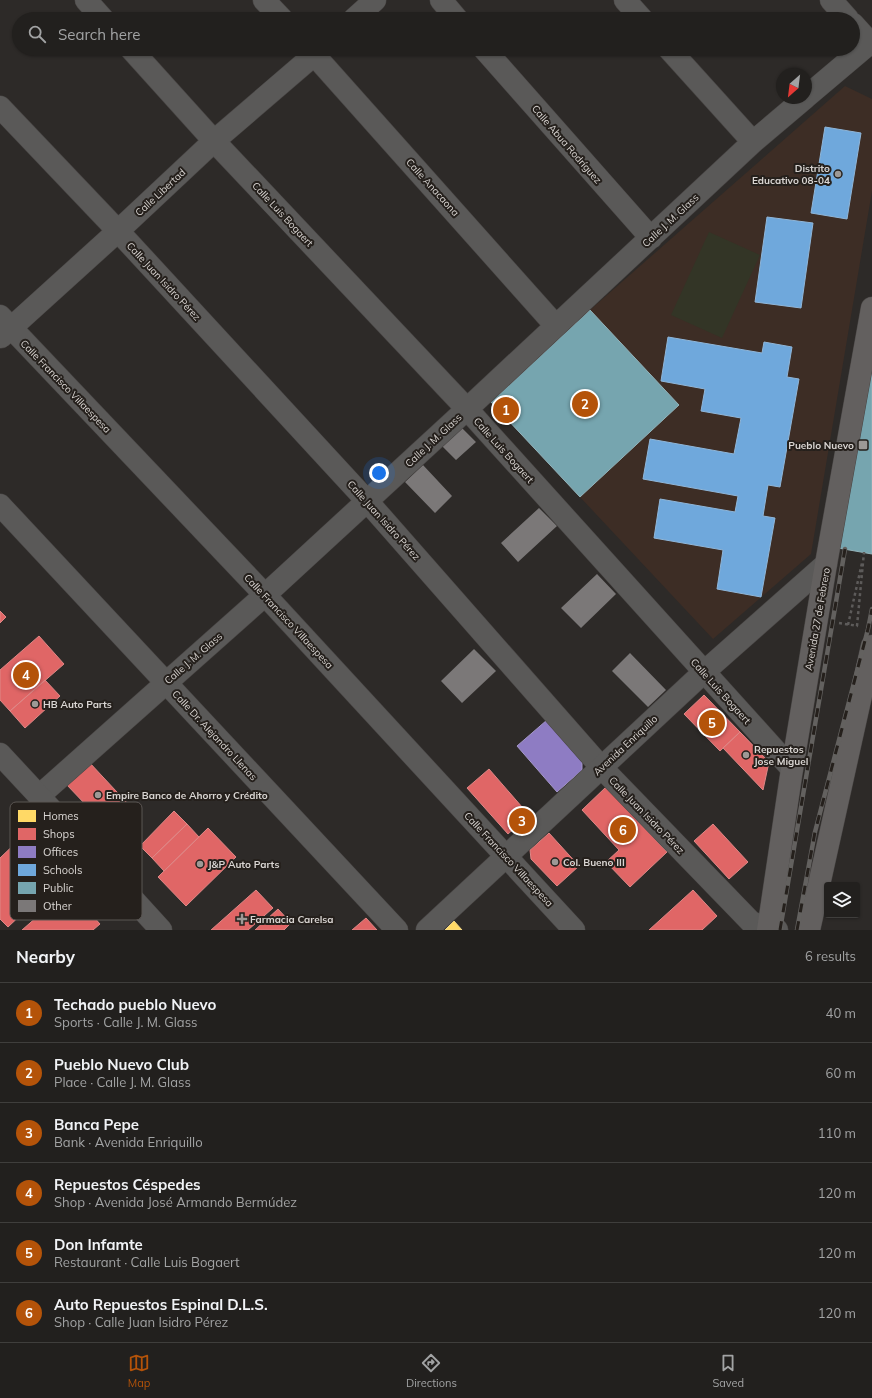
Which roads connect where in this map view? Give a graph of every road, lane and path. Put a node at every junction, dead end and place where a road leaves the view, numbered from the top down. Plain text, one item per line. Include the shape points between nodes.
1 (86, 0) edge
2 (264, 0) edge
3 (375, 0) edge
4 (441, 0) edge
5 (625, 0) edge
6 (831, 0) edge
7 (97, 12) edge
8 (275, 12) edge
9 (362, 12) edge
10 (452, 12) edge
11 (636, 12) edge
12 (842, 12) edge
13 (860, 32) edge
14 (871, 44) edge
15 (860, 53) edge
16 (137, 56) edge
17 (309, 56) edge
18 (319, 56) edge
19 (490, 56) edge
20 (675, 56) edge
21 (857, 56) edge
22 (812, 93) edge
23 (799, 104) edge
24 (0, 107) edge
25 (214, 141) junction
26 (753, 142) junction
27 (118, 231) junction
28 (651, 238) junction
29 (872, 308) edge
30 (556, 326) junction
31 (4, 327) edge
32 (467, 409) junction
33 (367, 501) junction
34 (0, 505) edge
35 (826, 564) junction
36 (266, 595) junction
37 (817, 620) junction
38 (848, 625) junction
39 (857, 626) junction
40 (868, 637) edge
41 (704, 672) junction
42 (166, 682) junction
43 (0, 754) edge
44 (601, 767) junction
45 (792, 769) junction
46 (40, 796) junction
47 (45, 802) edge
48 (506, 856) junction
49 (142, 909) edge
50 (161, 930) edge
51 (397, 930) edge
52 (427, 930) edge
53 (574, 930) edge
54 (771, 930) edge
55 (809, 930) edge

1 - 7 street
2 - 8 street
3 - 9 street
4 - 10 street
5 - 11 street
6 - 12 street
13 - 14 street
14 - 15 street, Calle J. M. Glass
16 - 25 street, Calle Luis Bogaert
17 - 25 street, Calle Libertad
18 - 30 street, Calle Anacaona
19 - 28 street, Calle Abua Rodríguez
20 - 26 street
21 - 22 street, Calle J. M. Glass
23 - 26 street, Calle J. M. Glass
24 - 27 street, Calle Juan Isidro Pérez
25 - 27 street, Calle Libertad
25 - 32 street, Calle Luis Bogaert
26 - 28 street, Calle J. M. Glass
27 - 31 street, Calle Libertad
27 - 33 street, Calle Juan Isidro Pérez
28 - 30 street, Calle J. M. Glass
29 - 35 main road, Avenida 27 de Febrero
30 - 32 street, Calle J. M. Glass
31 - 36 street, Calle Francisco Villaespesa
32 - 33 street, Calle J. M. Glass
32 - 41 street, Calle Luis Bogaert
33 - 36 street, Calle J. M. Glass
33 - 44 street, Calle Juan Isidro Pérez
34 - 42 street, Calle Dr. Alejandro Llenas
35 - 37 main road, Avenida 27 de Febrero
35 - 41 street, Avenida Enriquillo
36 - 42 street, Calle J. M. Glass
36 - 48 street, Calle Francisco Villaespesa
37 - 38 path
37 - 45 main road, Avenida 27 de Febrero
38 - 39 path
38 - 39 path via 864,552
39 - 40 path
40 - 55 main road
41 - 44 street, Avenida Enriquillo
41 - 45 street, Calle Luis Bogaert
42 - 46 street, Calle J. M. Glass
42 - 51 street, Calle Dr. Alejandro Llenas
43 - 46 street
44 - 48 street, Avenida Enriquillo
44 - 54 street, Calle Juan Isidro Pérez via 751,922
45 - 54 main road, Avenida 27 de Febrero
46 - 47 street
48 - 52 street, Avenida Enriquillo
48 - 53 street, Calle Francisco Villaespesa
49 - 50 street

